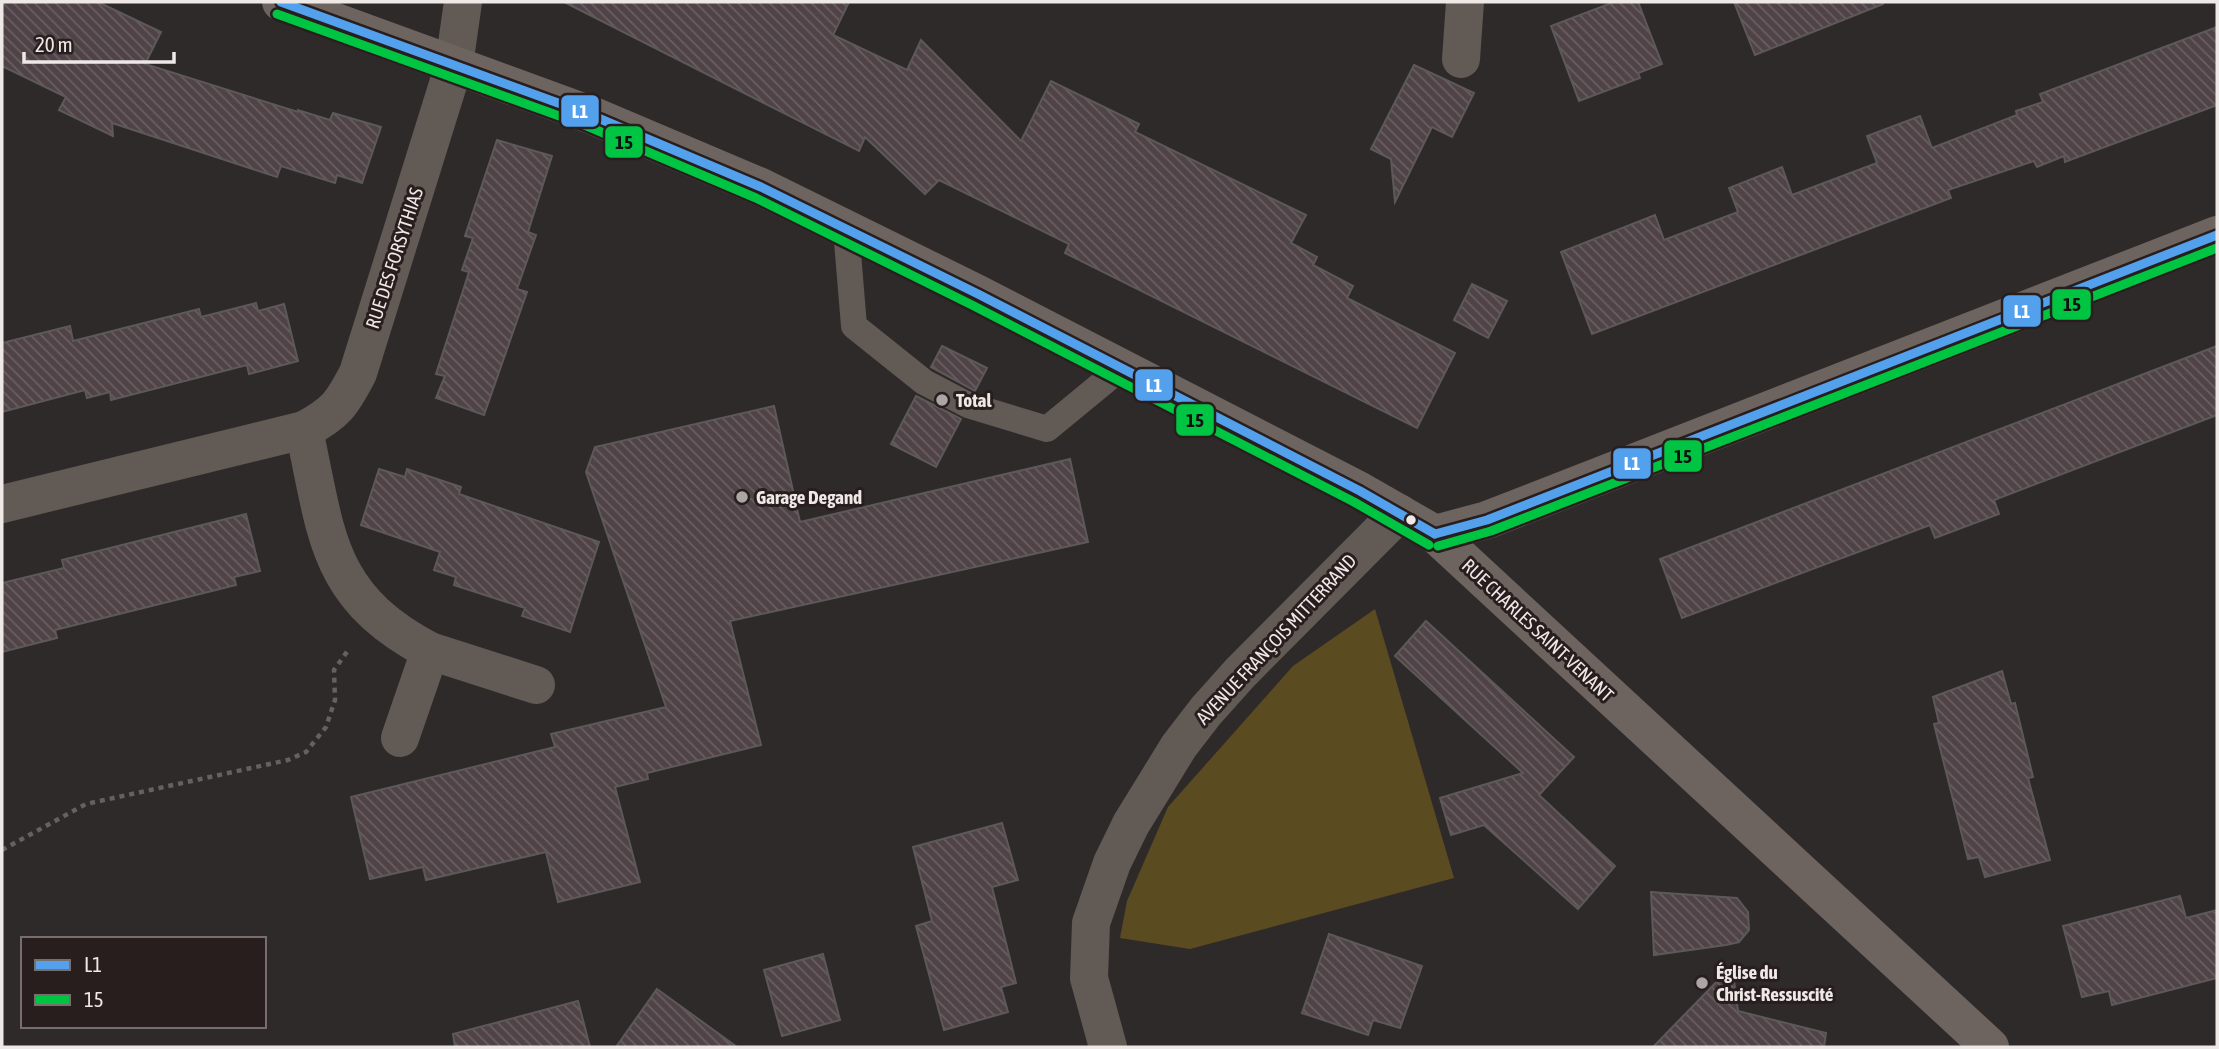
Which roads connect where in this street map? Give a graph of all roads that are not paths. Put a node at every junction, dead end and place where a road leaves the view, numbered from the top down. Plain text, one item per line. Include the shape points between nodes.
1 (463, 2) edge
2 (1465, 2) edge
3 (309, 5) edge
4 (1461, 59) dead end
5 (454, 65) junction
6 (846, 229) junction
7 (2217, 235) edge
8 (1121, 368) junction
9 (304, 430) junction
10 (2, 504) edge
11 (1399, 513) junction
12 (1435, 534) junction
13 (430, 651) junction
14 (536, 685) dead end
15 (400, 738) dead end
16 (1096, 1044) edge
17 (1990, 1047) edge

1 - 5 street, RUE DES FORSYTHIAS
2 - 4 street
3 - 5 street, RUE CHARLES SAINT-VENANT
5 - 6 street, RUE CHARLES SAINT-VENANT via 685,153
5 - 9 street, RUE DES FORSYTHIAS via 358,373 343,403
6 - 8 street, RUE CHARLES SAINT-VENANT
6 - 8 lane via 853,326 924,382 968,405 1047,429
7 - 12 street via 1487,520
8 - 11 street, RUE CHARLES SAINT-VENANT
9 - 10 street, RUE DES FORSYTHIAS
9 - 13 street via 329,543 352,590 403,637
11 - 12 street, RUE CHARLES SAINT-VENANT
11 - 16 street, AVENUE FRANÇOIS MITTERRAND via 1206,711 1131,824 1091,923 1089,978
12 - 17 street, RUE CHARLES SAINT-VENANT
13 - 14 street
13 - 15 street

